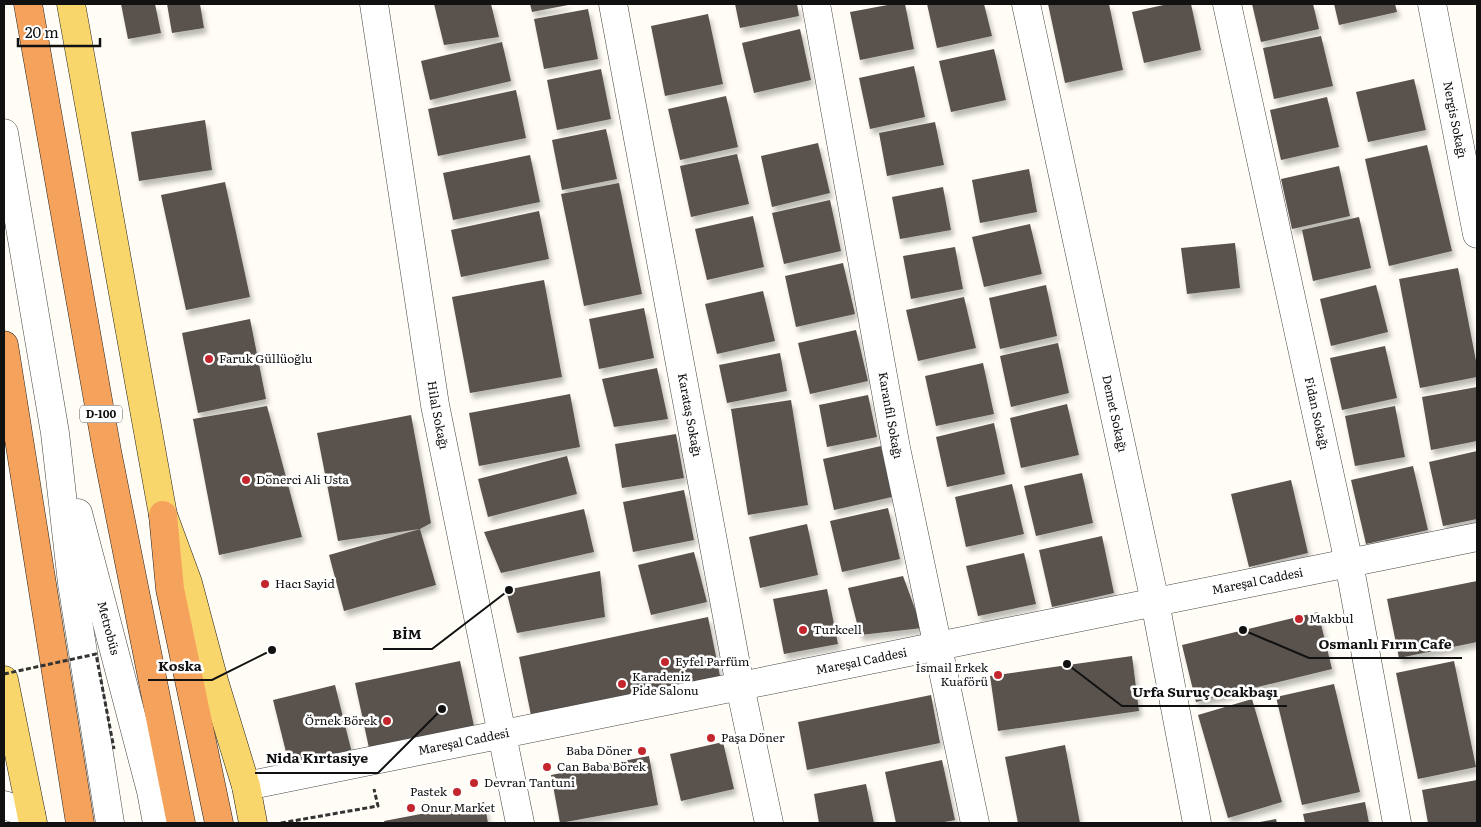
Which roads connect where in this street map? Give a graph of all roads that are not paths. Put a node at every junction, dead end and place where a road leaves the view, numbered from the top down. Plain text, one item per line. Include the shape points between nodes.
1 (28, 4) edge
2 (71, 4) edge
3 (374, 4) edge
4 (613, 4) edge
5 (816, 4) edge
6 (1026, 4) edge
7 (1227, 4) edge
8 (1432, 4) edge
9 (4, 133) edge
10 (1477, 234) edge
11 (4, 345) edge
12 (55, 432) junction
13 (4, 449) edge
14 (163, 515) junction
15 (1477, 537) edge
16 (1349, 563) junction
17 (43, 588) junction
18 (1155, 602) junction
19 (937, 646) junction
20 (740, 686) junction
21 (5, 687) edge
22 (501, 734) junction
23 (246, 786) junction
24 (4, 806) edge
25 (32, 819) edge
26 (80, 823) edge
27 (110, 823) edge
28 (157, 823) edge
29 (181, 823) edge
30 (219, 823) edge
31 (253, 823) edge
32 (520, 823) edge
33 (769, 823) edge
34 (975, 823) edge
35 (1197, 823) edge
36 (1397, 823) edge

1 - 29 highway, D-100 via 107,450
2 - 14 main road
3 - 22 street, Hilal Sokağı via 435,405
4 - 20 street, Karataş Sokağı
5 - 19 street, Karanfil Sokağı via 896,448
6 - 18 street, Demet Sokağı
7 - 16 street, Fidan Sokağı
8 - 10 street, Nergis Sokağı
9 - 12 street, Metrobüs
11 - 17 highway
12 - 27 street, Metrobüs via 72,583
12 - 28 street, Metrobüs
13 - 17 highway
14 - 23 main road via 188,583
14 - 30 highway via 170,589
15 - 16 street, Mareşal Caddesi
16 - 18 street, Mareşal Caddesi
16 - 36 street, Fidan Sokağı
17 - 26 highway
18 - 19 street, Mareşal Caddesi
18 - 35 street, Demet Sokağı
19 - 20 street, Mareşal Caddesi
19 - 34 street, Karanfil Sokağı
20 - 22 street, Mareşal Caddesi
20 - 33 street, Karataş Sokağı
21 - 25 main road
22 - 23 street, Mareşal Caddesi
22 - 32 street, Hilal Sokağı
23 - 31 main road
24 - 25 street

